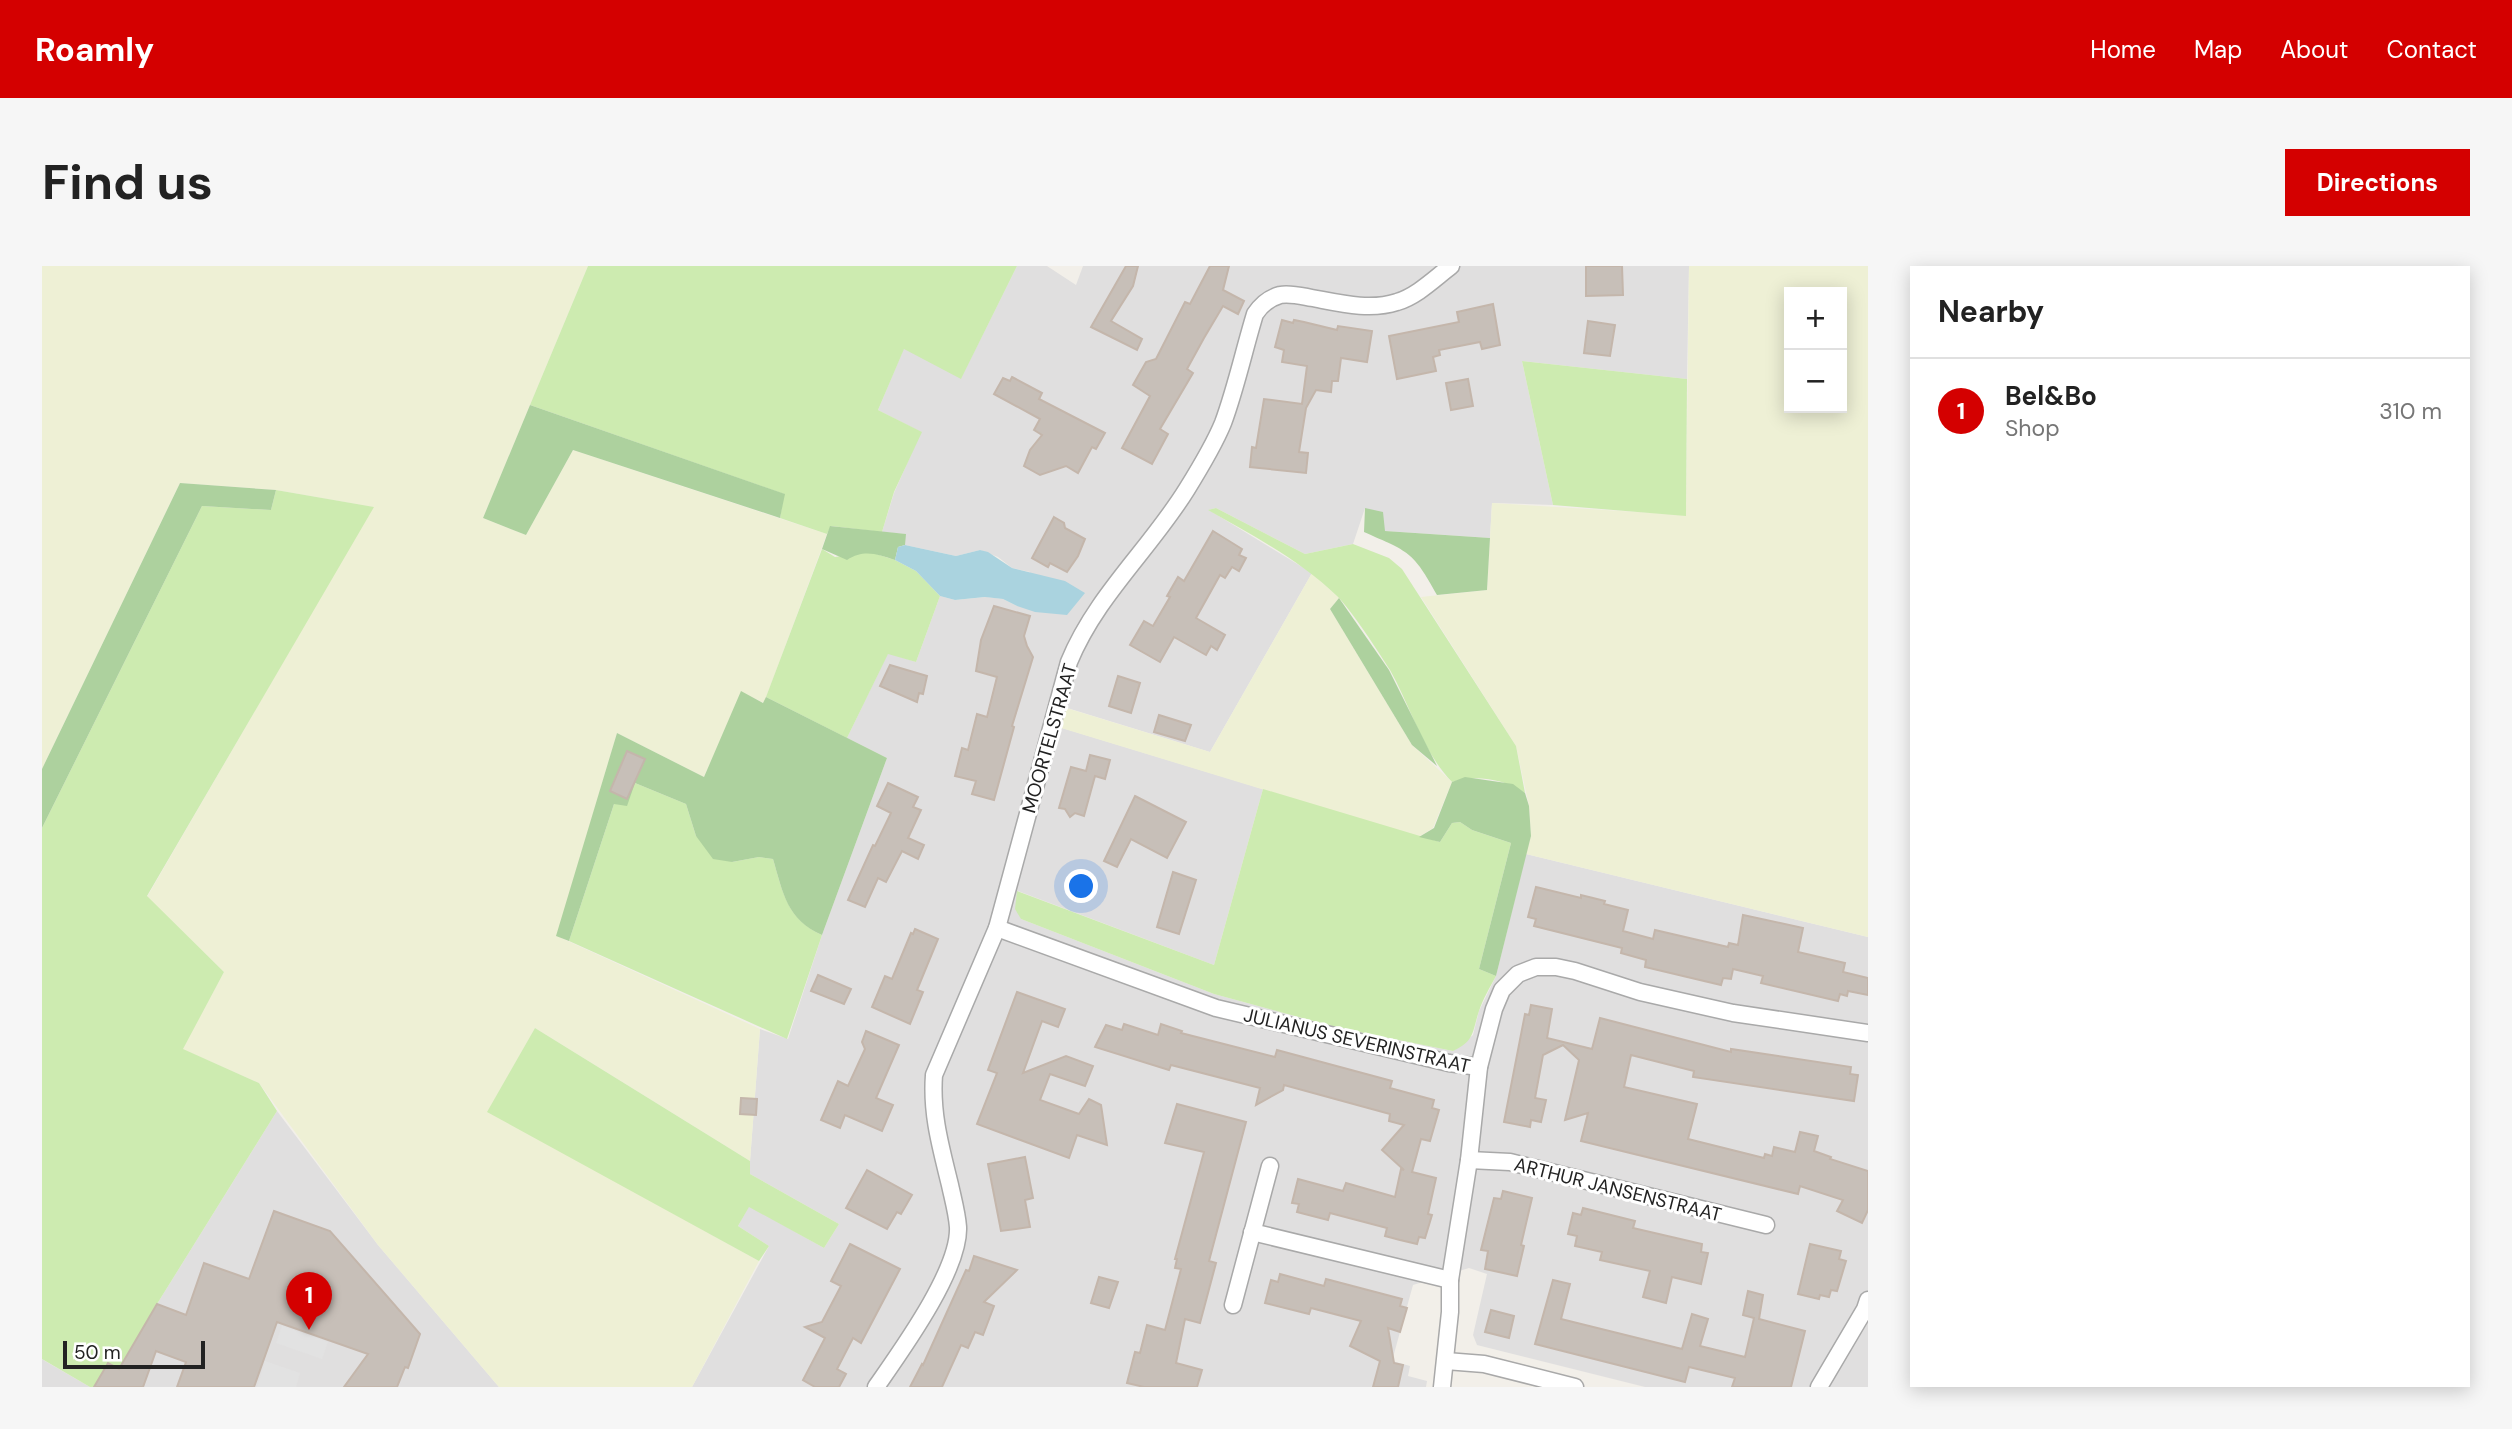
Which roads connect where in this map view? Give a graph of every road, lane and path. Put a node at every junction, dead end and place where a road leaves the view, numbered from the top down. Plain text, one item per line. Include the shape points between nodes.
1 (1451, 266) edge
2 (997, 928) junction
3 (1868, 1033) edge
4 (1479, 1067) junction
5 (1469, 1160) junction
6 (1270, 1166) dead end
7 (1766, 1225) dead end
8 (1252, 1233) junction
9 (1451, 1280) junction
10 (1868, 1300) edge
11 (1233, 1305) dead end
12 (1446, 1361) junction
13 (876, 1387) edge
14 (1442, 1387) edge
15 (1575, 1387) edge
16 (1819, 1387) edge

1 - 2 street, MOORTELSTRAAT via 1396,302 1355,305 1291,294 1270,299 1255,314 1223,423 1212,444 1186,490 1079,638
2 - 4 street, JULIANUS SEVERINSTRAAT via 1216,1008
2 - 13 street, MOORTELSTRAAT via 934,1075 934,1119 955,1209 955,1248 938,1289
3 - 4 street, JULIANUS SEVERINSTRAAT via 1732,1013 1575,971 1536,967 1518,974 1502,990
4 - 5 street
5 - 7 street, ARTHUR JANSENSTRAAT via 1510,1162
5 - 9 street
6 - 8 street
8 - 9 street
8 - 11 street
9 - 12 street
10 - 16 street
12 - 14 street
12 - 15 street via 1484,1364

